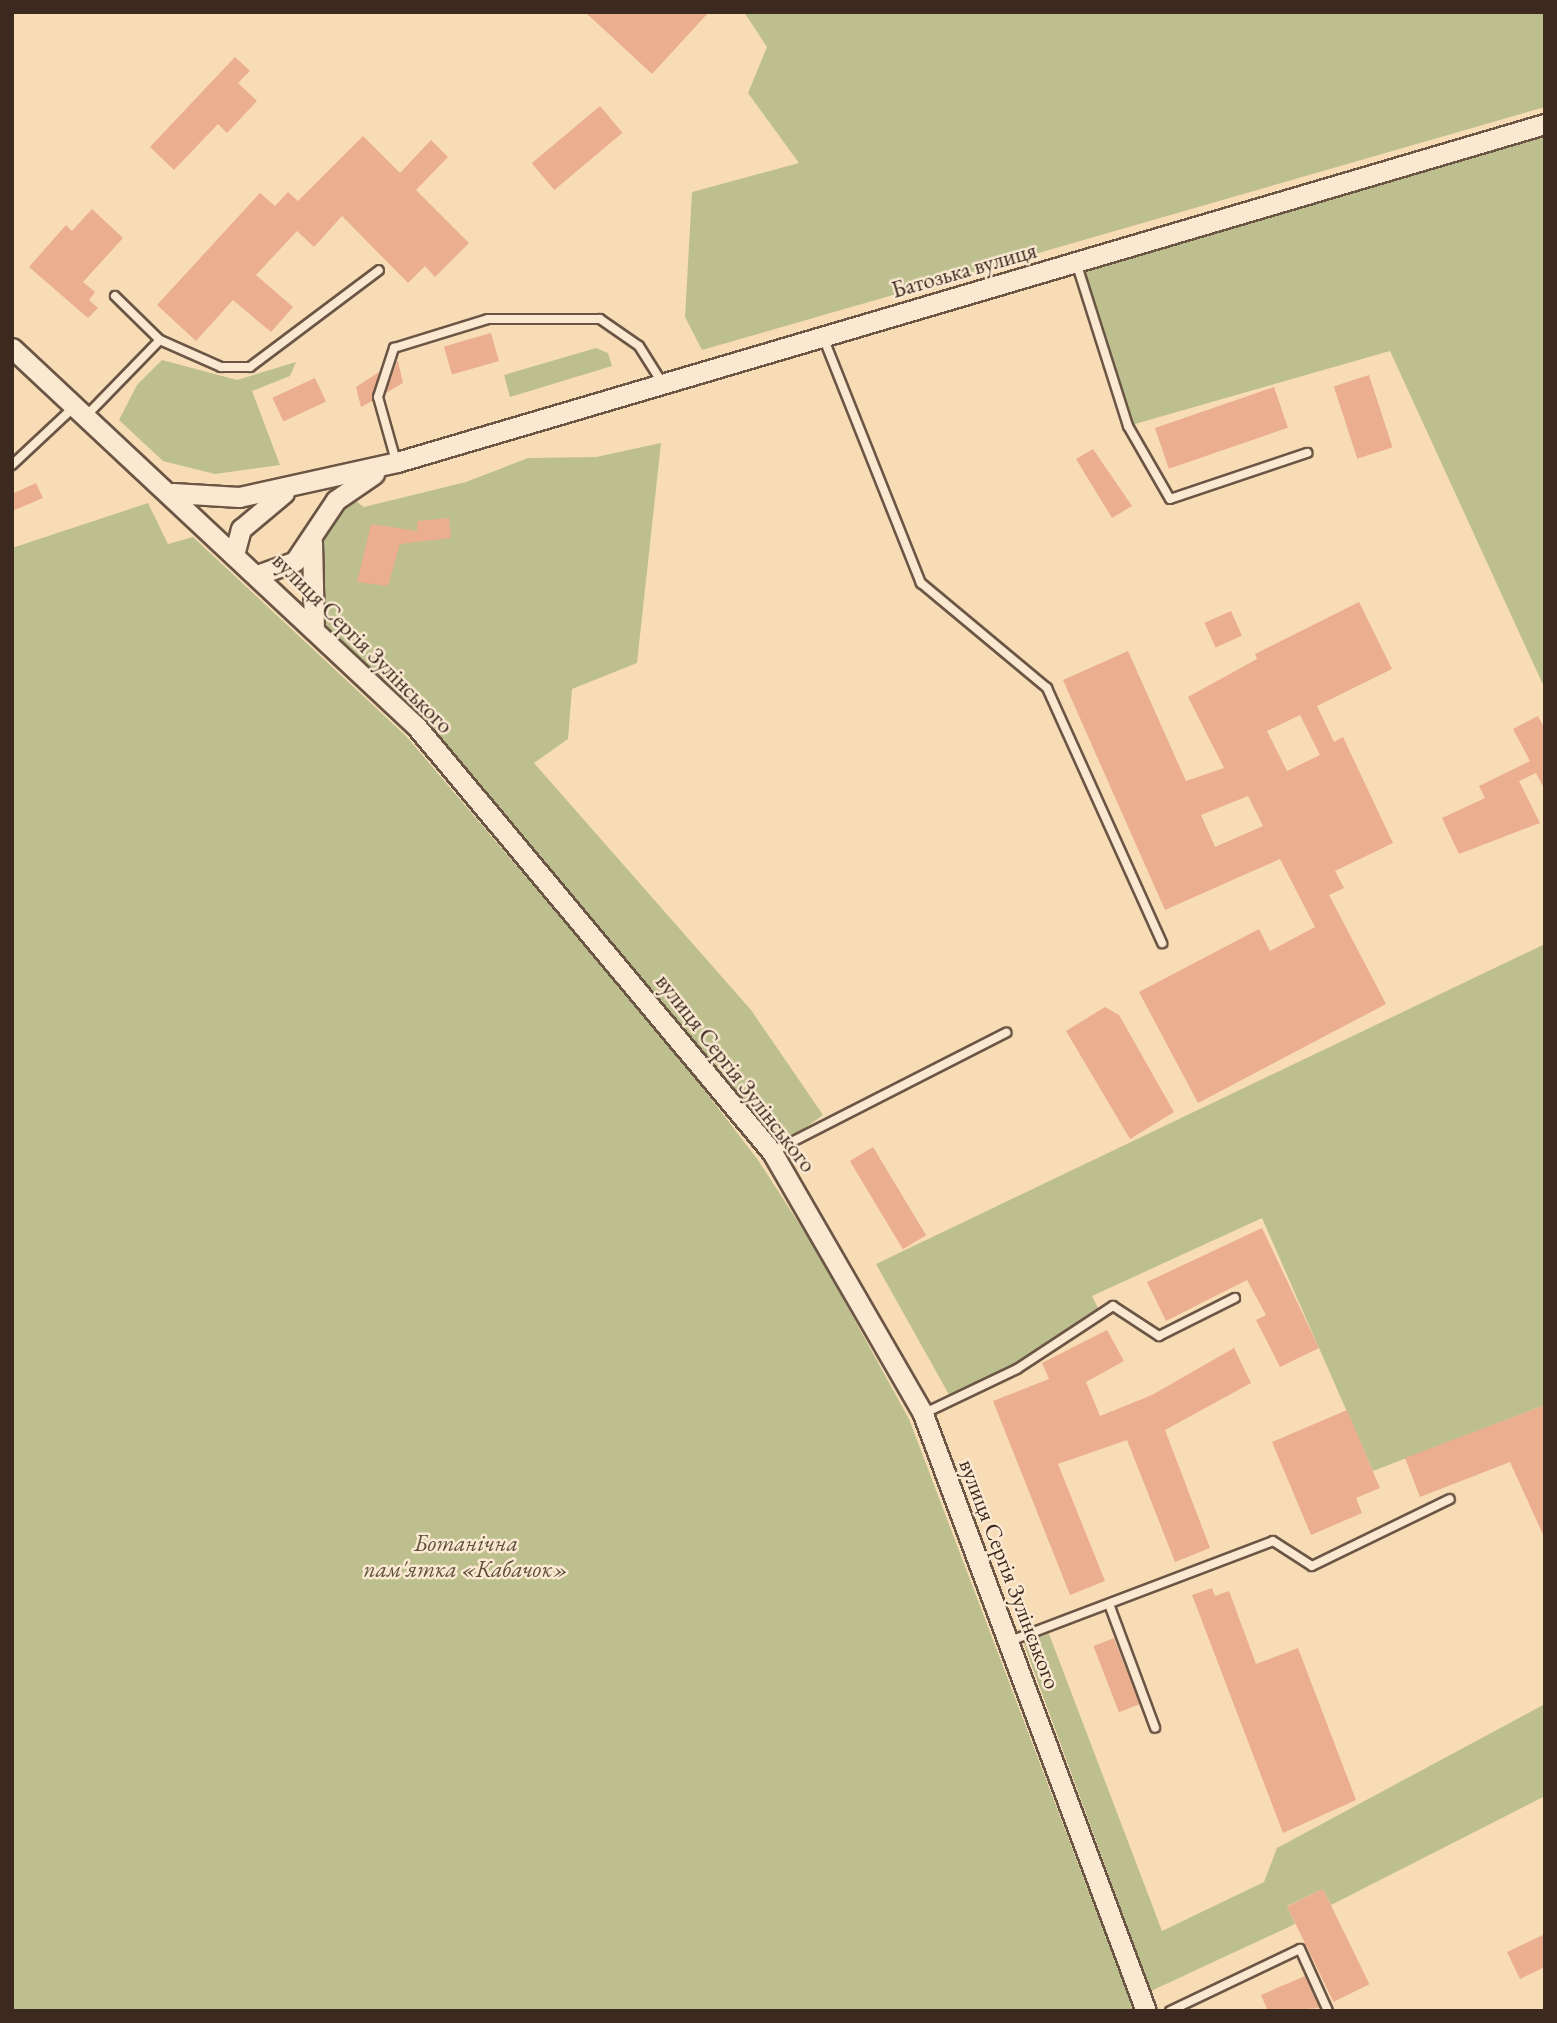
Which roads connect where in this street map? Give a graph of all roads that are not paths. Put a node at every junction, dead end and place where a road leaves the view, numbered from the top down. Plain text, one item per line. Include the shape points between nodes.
1 (1545, 124) edge
2 (1076, 262) junction
3 (379, 270) dead end
4 (115, 296) dead end
5 (823, 337) junction
6 (160, 340) junction
7 (15, 357) edge
8 (663, 384) junction
9 (80, 411) junction
10 (1307, 453) dead end
11 (397, 462) junction
12 (12, 465) edge
13 (291, 489) junction
14 (173, 493) junction
15 (312, 542) junction
16 (235, 551) junction
17 (260, 574) junction
18 (314, 629) junction
19 (1162, 943) dead end
20 (1006, 1034) dead end
21 (772, 1152) junction
22 (1235, 1298) dead end
23 (923, 1414) junction
24 (1450, 1499) dead end
25 (1109, 1604) junction
26 (1010, 1641) junction
27 (1155, 1728) dead end
28 (1146, 2011) edge
29 (1170, 2011) edge
30 (1328, 2011) edge

1 - 2 street, Батозька вулиця
2 - 5 street, Батозька вулиця
2 - 10 lane via 1128,426 1170,499
3 - 6 lane via 250,367 221,367
4 - 6 lane
5 - 8 street, Батозька вулиця
5 - 19 lane via 921,583 1047,688
6 - 9 lane
7 - 9 street, вулиця Сергія Зулінського
8 - 11 street, Батозька вулиця
8 - 11 lane via 639,346 600,319 488,319 394,348 378,397
9 - 12 lane
9 - 14 street, вулиця Сергія Зулінського
11 - 13 street, Батозька вулиця
11 - 15 street, Батозька вулиця via 335,500
13 - 14 street, Батозька вулиця via 229,497
13 - 16 street, Батозька вулиця via 241,528
14 - 16 street, вулиця Сергія Зулінського
15 - 17 street, Батозька вулиця via 295,561
15 - 18 street
16 - 17 street, вулиця Сергія Зулінського
17 - 18 street, вулиця Сергія Зулінського
18 - 21 street, вулиця Сергія Зулінського via 454,769
20 - 21 lane
21 - 23 street, вулиця Сергія Зулінського
22 - 23 lane via 1159,1336 1113,1306 1017,1369
23 - 26 street, вулиця Сергія Зулінського
24 - 25 lane via 1312,1566 1273,1541
25 - 26 lane
25 - 27 lane
26 - 28 street, вулиця Сергія Зулінського
29 - 30 lane via 1300,1949

